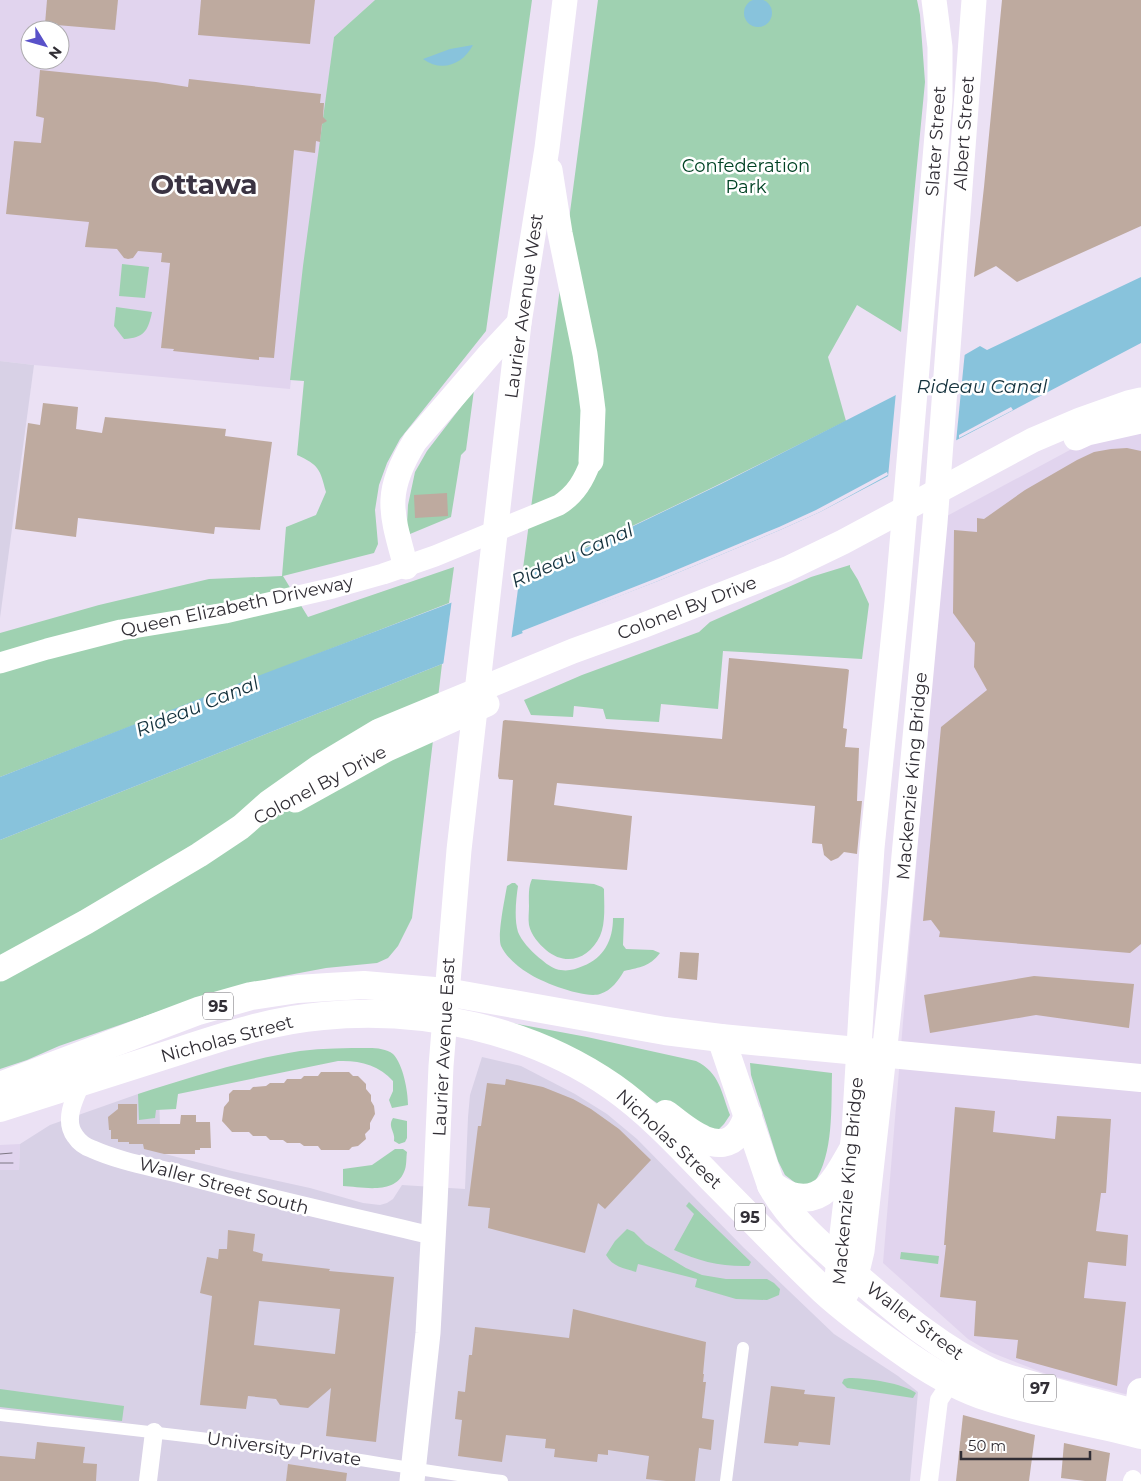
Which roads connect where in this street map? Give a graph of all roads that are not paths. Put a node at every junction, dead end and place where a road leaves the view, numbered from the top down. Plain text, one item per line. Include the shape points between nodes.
1 (565, 0) edge
2 (934, 0) edge
3 (974, 0) edge
4 (547, 148) junction
5 (954, 266) joint
6 (924, 282) joint
7 (519, 323) junction
8 (1141, 400) edge
9 (1141, 421) edge
10 (591, 461) joint
11 (406, 567) junction
12 (485, 613) joint
13 (0, 663) edge
14 (241, 827) junction
15 (0, 970) edge
16 (446, 992) junction
17 (444, 1020) junction
18 (721, 1038) junction
19 (1141, 1078) edge
20 (82, 1082) junction
21 (0, 1086) edge
22 (612, 1086) junction
23 (0, 1108) edge
24 (748, 1115) junction
25 (861, 1137) junction
26 (771, 1185) junction
27 (434, 1236) junction
28 (847, 1268) junction
29 (832, 1298) junction
30 (744, 1348) dead end
31 (951, 1382) junction
32 (0, 1415) edge
33 (1140, 1418) edge
34 (154, 1432) junction
35 (413, 1474) edge
36 (148, 1481) edge
37 (502, 1481) edge
38 (726, 1481) edge
39 (929, 1481) edge

1 - 4 main road, Laurier Avenue West
2 - 6 main road, Slater Street via 940,47 940,91
3 - 5 main road, Albert Street
4 - 7 main road, Laurier Avenue West
4 - 10 main road via 594,410
5 - 25 main road, Mackenzie King Bridge via 918,713
6 - 25 main road, Mackenzie King Bridge via 872,848 862,996
7 - 11 main road via 407,454 394,486 392,503
7 - 12 main road, Laurier Avenue West
8 - 14 main road, Colonel By Drive via 1080,420 1034,440 787,569 573,651 379,731 319,767
9 - 14 main road, Colonel By Drive via 1087,433 1035,455 789,581 580,662 387,749
10 - 11 street, Queen Elizabeth Driveway via 579,488 559,506
11 - 13 street, Queen Elizabeth Driveway via 225,613 121,630
12 - 16 main road, Laurier Avenue East via 458,850
14 - 15 main road, Colonel By Drive via 199,855
16 - 17 main road, Laurier Avenue East
16 - 18 main road, Nicholas Street / 95
16 - 21 main road, Nicholas Street / 95 via 364,985 251,996 175,1020
17 - 20 main road, Nicholas Street / 95 via 356,1014 278,1023 246,1030
17 - 22 main road, Nicholas Street / 95 via 484,1028 540,1048
17 - 27 main road, Laurier Avenue East
18 - 19 main road, Nicholas Street
18 - 24 main road
20 - 23 main road, Nicholas Street
20 - 27 street, Waller Street South via 75,1097 70,1127 76,1138 91,1149 310,1208
22 - 24 main road via 636,1095 704,1140 724,1142 738,1134
22 - 29 main road, Nicholas Street / 95 via 676,1142
24 - 26 main road
25 - 26 main road via 831,1185 820,1194 810,1198 795,1197
25 - 28 main road, Mackenzie King Bridge via 845,1222
25 - 28 main road, Mackenzie King Bridge via 865,1231
26 - 28 main road via 783,1205
27 - 35 main road, Laurier Avenue East
28 - 29 main road, Mackenzie King Bridge
28 - 33 main road, Waller Street / 97 via 925,1332 969,1361 1023,1383
29 - 31 main road, Waller Street / 97 via 909,1356
30 - 38 street
31 - 33 main road, Waller Street / 97 via 990,1398
31 - 39 street via 939,1400
32 - 34 street, University Private
34 - 35 street, University Private
34 - 36 street
35 - 37 street, University Private via 436,1472

